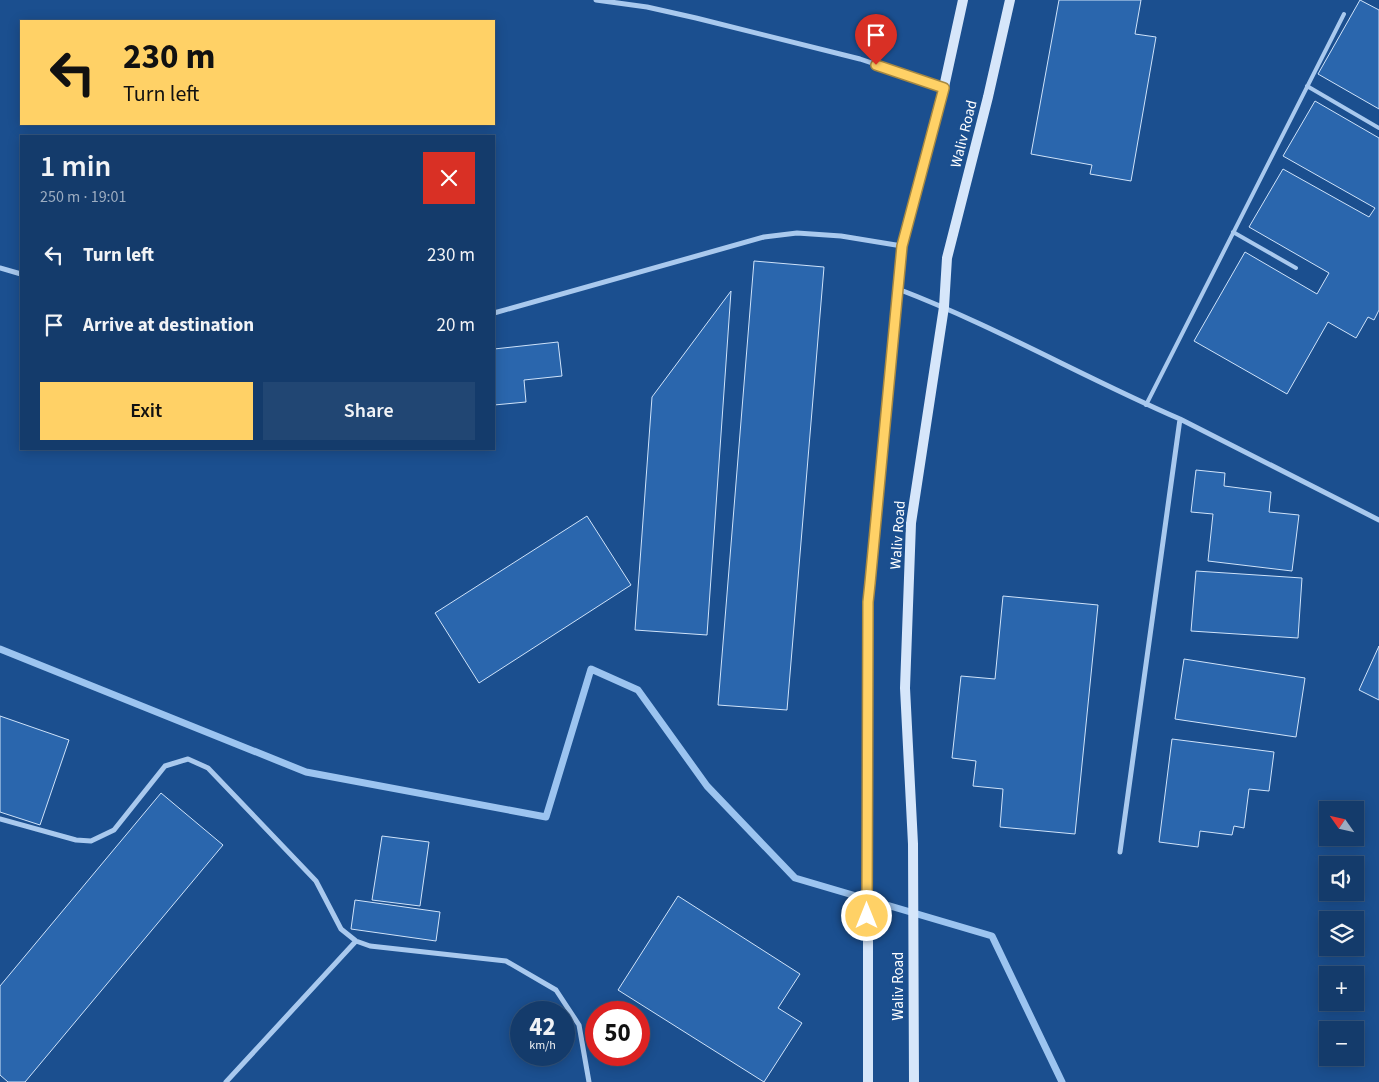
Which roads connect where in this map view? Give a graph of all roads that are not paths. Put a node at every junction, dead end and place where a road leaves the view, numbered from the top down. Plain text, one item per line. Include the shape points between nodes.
1 (596, 0) edge
2 (963, 0) edge
3 (1010, 0) edge
4 (1344, 14) dead end
5 (1307, 86) junction
6 (944, 88) junction
7 (1379, 128) edge
8 (1233, 232) junction
9 (902, 246) junction
10 (0, 268) edge
11 (1296, 268) dead end
12 (20, 274) edge
13 (898, 289) junction
14 (944, 307) junction
15 (495, 312) edge
16 (1146, 405) junction
17 (1180, 419) junction
18 (1379, 520) edge
19 (0, 819) edge
20 (1120, 852) dead end
21 (356, 941) junction
22 (226, 1082) edge
23 (589, 1082) edge
24 (868, 1082) edge
25 (914, 1082) edge

1 - 6 street via 647,7 734,27 860,59
2 - 6 main road, Waliv Road
3 - 14 main road, Waliv Road via 948,258
4 - 5 lane
5 - 7 lane
5 - 8 lane
6 - 9 main road, Waliv Road
8 - 11 lane
8 - 16 lane
9 - 13 main road, Waliv Road
9 - 15 street via 841,236 797,233 764,236
10 - 12 street
13 - 14 street
13 - 24 main road, Waliv Road via 868,602
14 - 16 street
14 - 25 main road, Waliv Road via 912,522 905,688 913,844
16 - 17 street
17 - 18 street
17 - 20 street
19 - 21 street via 76,840 91,841 114,830 165,766 188,759 208,768 316,881 341,929
21 - 22 street
21 - 23 street via 370,946 506,961 556,990 579,1025

